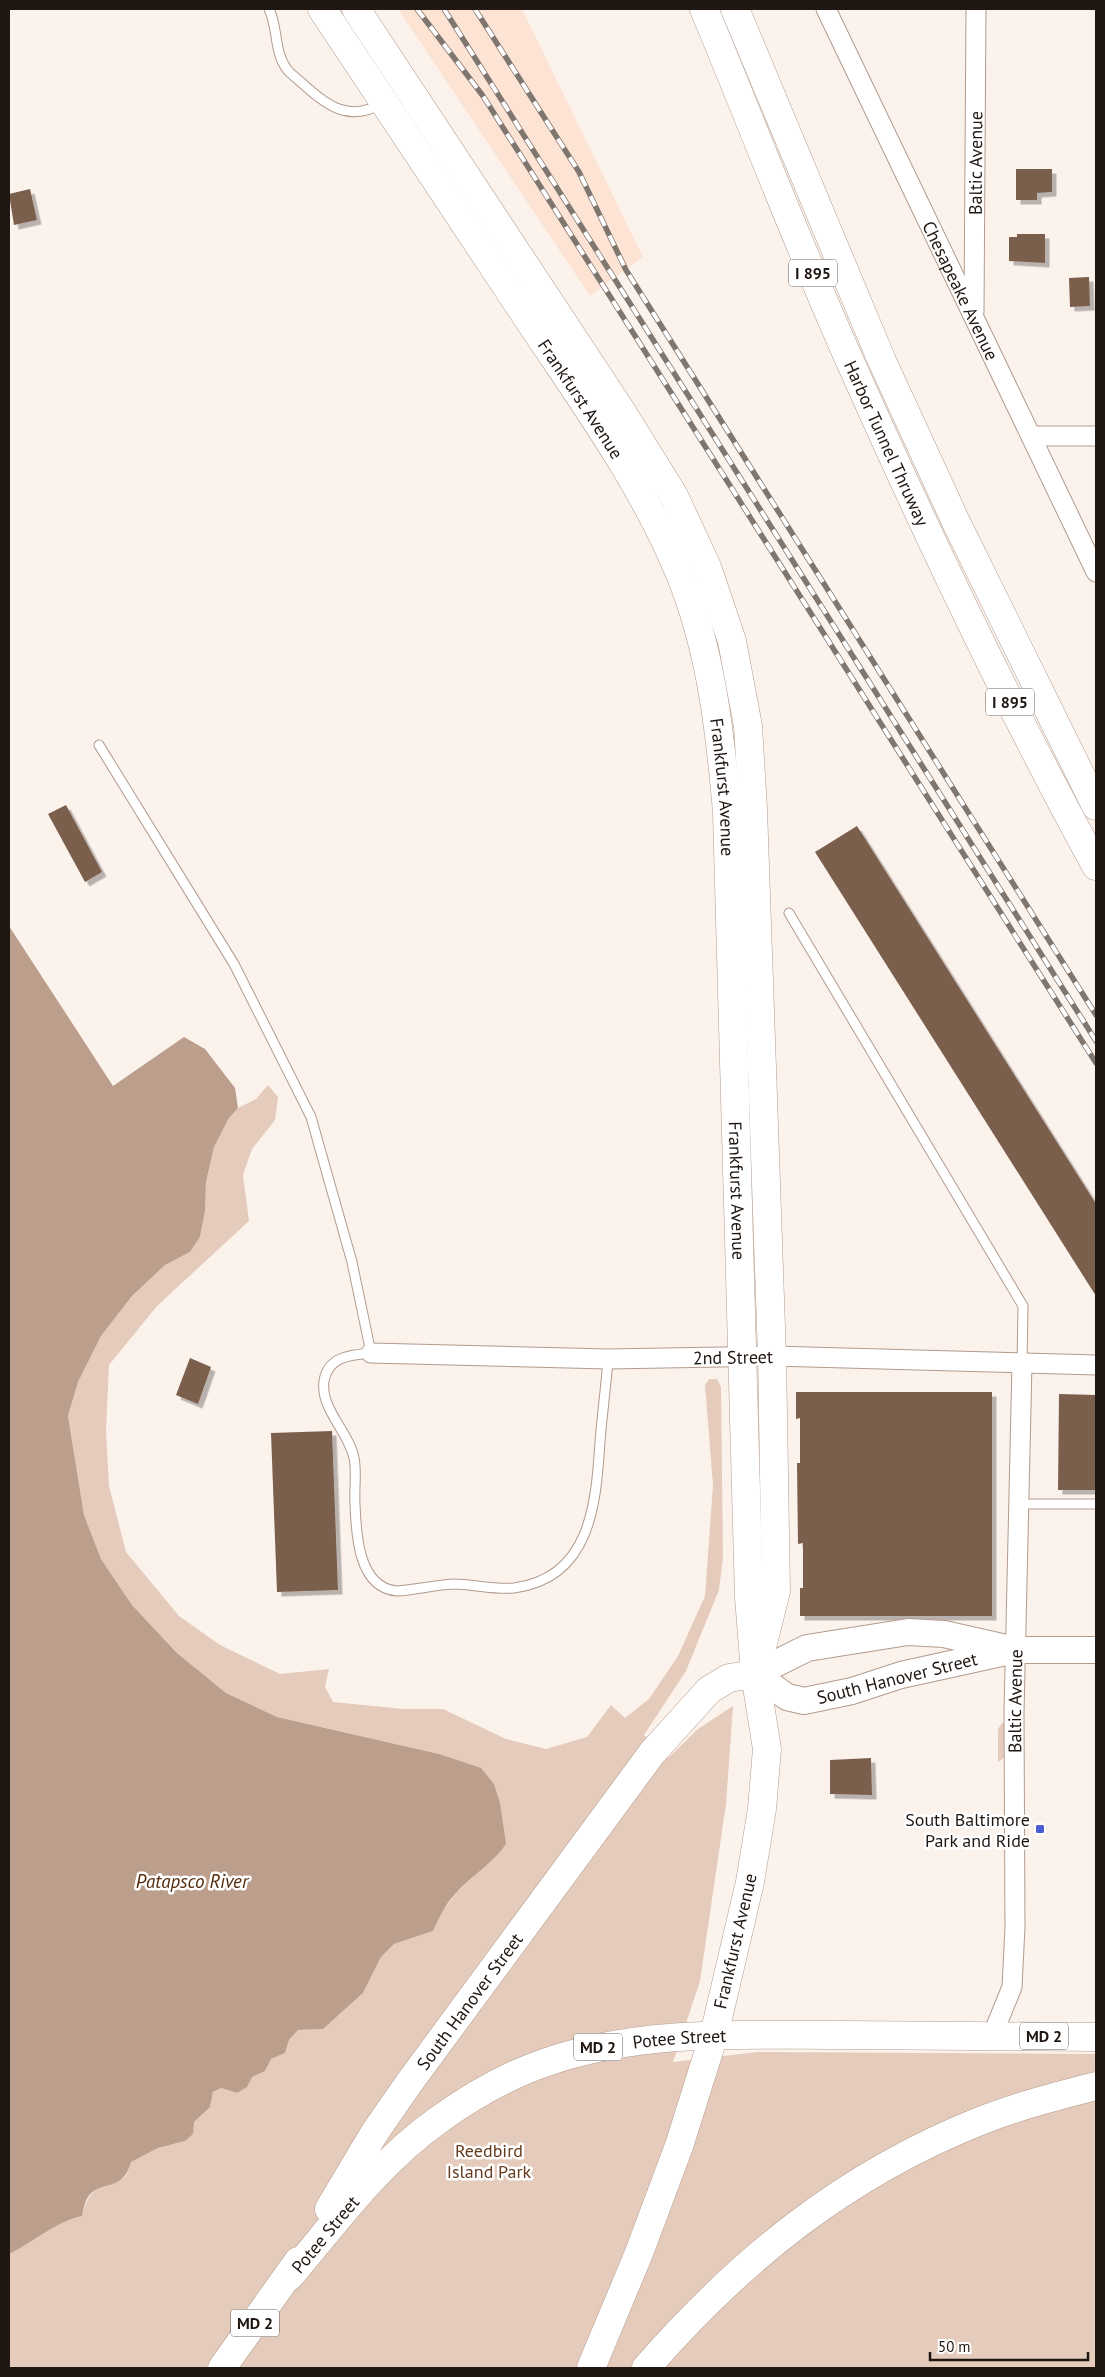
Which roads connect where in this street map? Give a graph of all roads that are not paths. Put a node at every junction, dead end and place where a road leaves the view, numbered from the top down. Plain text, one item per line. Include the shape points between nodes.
1 (269, 9) edge
2 (322, 9) edge
3 (356, 9) edge
4 (704, 9) edge
5 (735, 9) edge
6 (826, 9) edge
7 (976, 9) edge
8 (407, 87) junction
9 (384, 102) junction
10 (974, 318) junction
11 (1031, 436) junction
12 (1096, 436) edge
13 (1096, 572) edge
14 (99, 745) dead end
15 (1096, 806) edge
16 (1096, 866) edge
17 (789, 914) dead end
18 (371, 1353) junction
19 (772, 1356) junction
20 (744, 1357) junction
21 (608, 1359) junction
22 (1022, 1363) junction
23 (1096, 1365) edge
24 (1019, 1504) junction
25 (1096, 1504) edge
26 (908, 1632) junction
27 (1015, 1650) junction
28 (1096, 1650) edge
29 (909, 1673) junction
30 (755, 1674) junction
31 (714, 2035) junction
32 (992, 2036) junction
33 (1096, 2037) edge
34 (1096, 2086) edge
35 (289, 2277) junction
36 (222, 2368) edge
37 (591, 2368) edge
38 (646, 2368) edge

1 - 9 lane via 286,67 322,101 355,112
2 - 9 main road, Frankfurst Avenue
3 - 8 main road, Frankfurst Avenue
4 - 16 main road, Harbor Tunnel Thruway / I 895 via 856,375 920,517 1001,686
5 - 15 main road, Harbor Tunnel Thruway / I 895 via 882,361 956,522
6 - 10 street, Chesapeake Avenue
7 - 10 street, Baltic Avenue
8 - 9 main road
8 - 19 main road, Frankfurst Avenue via 674,496 707,566 732,641 748,726 753,809
9 - 20 main road, Frankfurst Avenue via 597,422 649,508 680,575 704,646 720,728 727,812
10 - 11 street, Chesapeake Avenue
11 - 12 street
11 - 13 street, Chesapeake Avenue
14 - 18 lane via 234,964 311,1116 352,1262
17 - 22 lane via 1023,1306
18 - 21 street, 2nd Street
18 - 21 lane via 348,1355 336,1360 328,1368 324,1381 332,1415 346,1435 355,1459 354,1504 361,1558 370,1576 387,1591 453,1584 514,1588 539,1582 563,1567 576,1551 592,1517
19 - 20 street, 2nd Street
19 - 22 street, 2nd Street
19 - 30 main road, Frankfurst Avenue via 776,1591
20 - 21 street, 2nd Street
20 - 30 main road, Frankfurst Avenue via 749,1588
22 - 23 street, 2nd Street
22 - 24 street, Baltic Avenue
24 - 25 lane
24 - 27 street, Baltic Avenue
26 - 27 main road, South Hanover Street via 944,1634
26 - 29 main road
26 - 30 main road, South Hanover Street via 807,1648
27 - 28 main road, South Hanover Street
27 - 29 main road, South Hanover Street
27 - 32 street, Baltic Avenue via 1012,1987
29 - 30 main road, South Hanover Street via 852,1691 804,1701 787,1697
30 - 31 main road, Frankfurst Avenue via 767,1749 762,1809 750,1882
30 - 35 main road, South Hanover Street via 730,1678 709,1690 652,1753 375,2132
31 - 32 main road, Potee Street / MD 2
31 - 35 main road, Potee Street / MD 2 via 597,2048 546,2062 493,2086 437,2121 403,2149 370,2182
31 - 37 main road, Frankfurst Avenue via 676,2155
32 - 33 main road, Potee Street / MD 2
34 - 38 main road via 980,2121 912,2152 856,2183 800,2220 756,2255 710,2298
35 - 36 main road, South Hanover Street / MD 2

